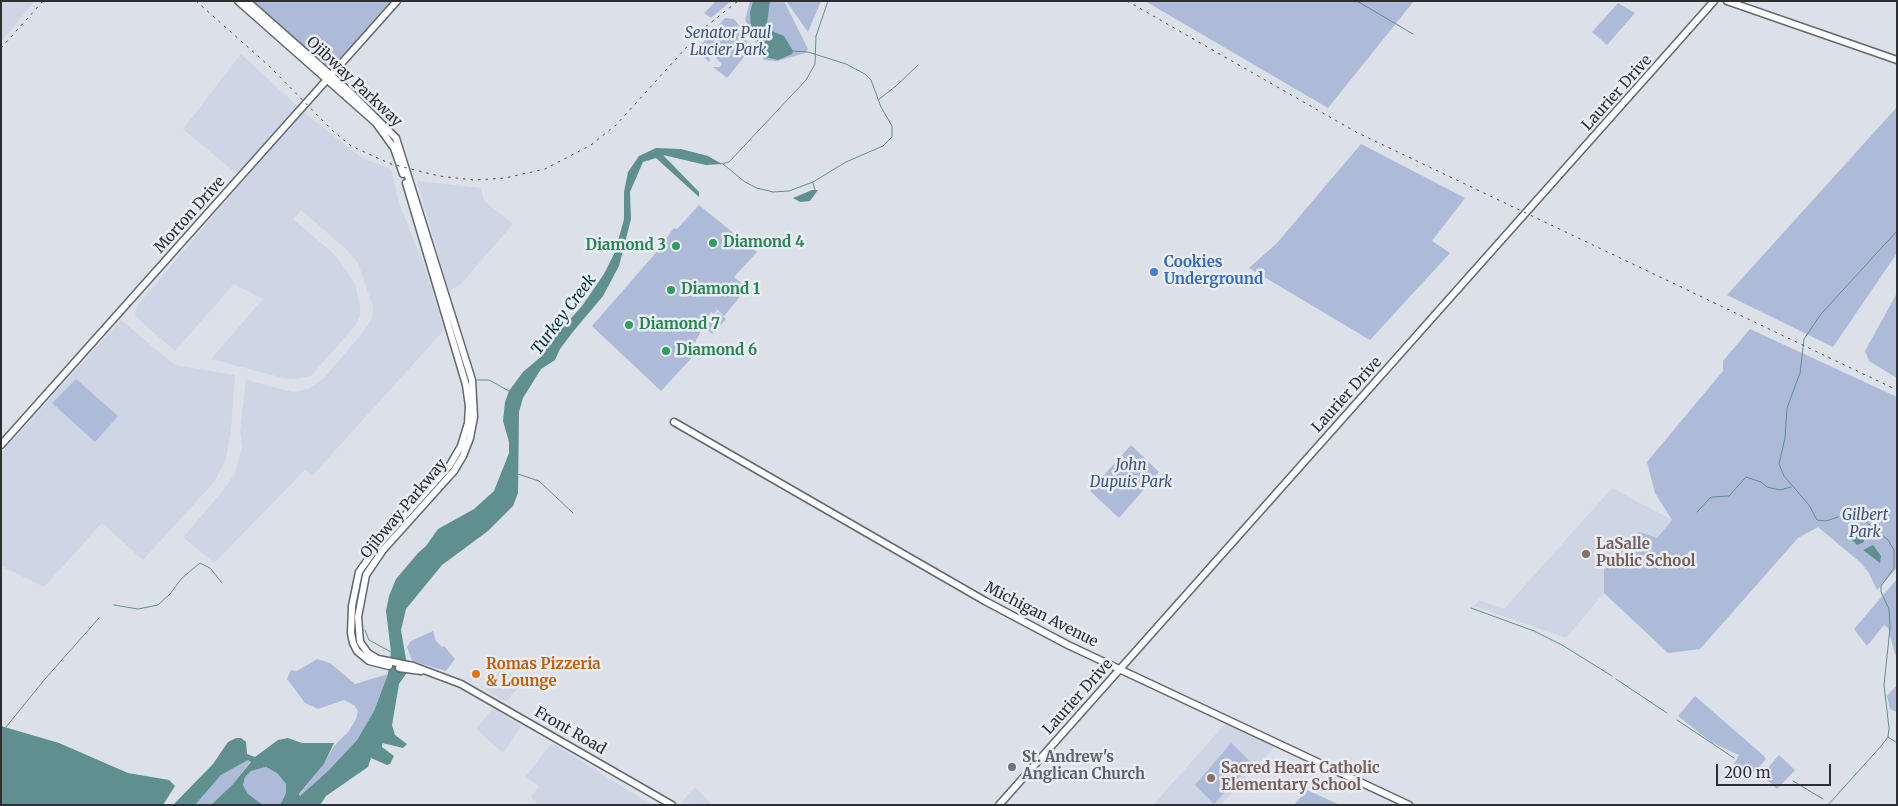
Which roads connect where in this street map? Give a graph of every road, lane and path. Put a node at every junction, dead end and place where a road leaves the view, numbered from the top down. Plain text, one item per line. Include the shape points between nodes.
1 (238, 1) edge
2 (247, 1) edge
3 (397, 1) edge
4 (1714, 1) edge
5 (1727, 1) edge
6 (1897, 60) edge
7 (329, 78) junction
8 (674, 422) dead end
9 (1, 445) edge
10 (1119, 669) junction
11 (427, 671) joint
12 (672, 805) edge
13 (998, 805) edge
14 (1410, 805) edge

1 - 7 street, Ojibway Parkway
2 - 7 street, Ojibway Parkway
3 - 7 street, Morton Drive
4 - 10 street, Laurier Drive
5 - 6 street
7 - 9 street, Morton Drive
7 - 11 street, Ojibway Parkway via 390,130 400,147 472,380 474,397 470,438 454,471 383,550 366,575 358,617 358,636 368,653 385,664
8 - 10 street, Michigan Avenue via 985,602
10 - 13 street, Laurier Drive
10 - 14 street, Michigan Avenue
11 - 12 street, Front Road via 476,691

